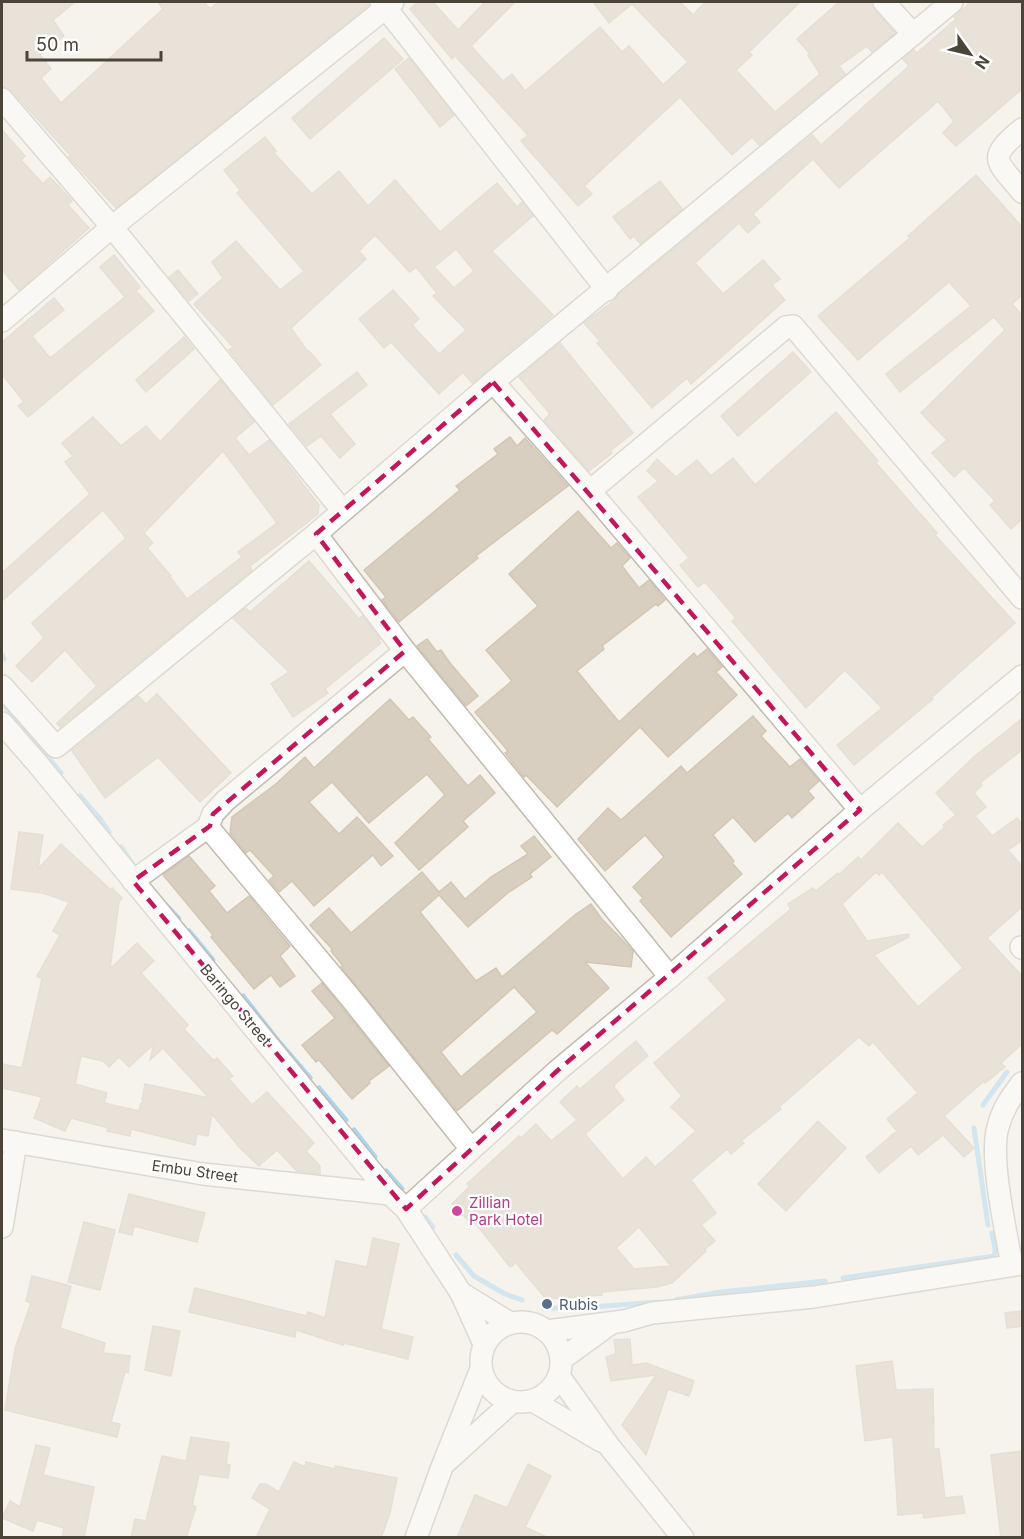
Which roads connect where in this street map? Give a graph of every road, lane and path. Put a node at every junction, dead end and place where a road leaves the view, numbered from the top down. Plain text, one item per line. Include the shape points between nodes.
1 (884, 2) edge
2 (952, 2) edge
3 (387, 3) edge
4 (913, 34) junction
5 (2, 99) edge
6 (1023, 129) edge
7 (1023, 192) edge
8 (112, 227) junction
9 (607, 290) junction
10 (2, 321) edge
11 (494, 382) junction
12 (590, 491) junction
13 (342, 510) junction
14 (316, 534) junction
15 (1023, 598) edge
16 (405, 651) junction
17 (1023, 676) edge
18 (2, 686) edge
19 (2, 723) edge
20 (860, 810) junction
21 (208, 827) junction
22 (133, 881) junction
23 (670, 977) junction
24 (1023, 1083) edge
25 (1013, 1107) edge
26 (9, 1141) edge
27 (471, 1149) junction
28 (390, 1194) junction
29 (406, 1209) junction
30 (2, 1227) edge
31 (1017, 1265) edge
32 (461, 1293) junction
33 (613, 1322) junction
34 (510, 1323) junction
35 (547, 1330) junction
36 (484, 1344) junction
37 (560, 1367) junction
38 (481, 1369) junction
39 (533, 1401) junction
40 (512, 1402) junction
41 (609, 1446) junction
42 (442, 1467) junction
43 (416, 1538) edge
44 (683, 1538) edge

1 - 4 street
2 - 4 street
3 - 8 street
3 - 9 street
4 - 9 street
5 - 8 street
6 - 7 street via 1000,150 999,163
8 - 10 street
8 - 13 street
9 - 11 street
11 - 12 street
11 - 13 street
12 - 15 street via 786,327 794,326
12 - 20 street
13 - 14 street
14 - 16 street
14 - 18 street via 56,747
16 - 21 street via 225,801
16 - 23 street
17 - 20 street
19 - 22 street, Baringo Street
20 - 23 street
21 - 22 street
21 - 27 street
22 - 28 street, Baringo Street
23 - 27 street
24 - 25 street
25 - 31 street via 996,1136 996,1160
26 - 28 street, Embu Street via 203,1174
26 - 30 street
27 - 29 street
28 - 29 street, Baringo Street
29 - 32 street, Baringo Street
31 - 33 street via 814,1297 652,1313
32 - 34 street, Baringo Street
32 - 36 street, Baringo Street
33 - 35 street
33 - 37 street
34 - 35 street via 530,1322
34 - 36 street via 499,1328
35 - 37 street via 560,1348
36 - 38 street
37 - 39 street via 549,1391
37 - 41 street
38 - 40 street via 491,1390
38 - 42 street
39 - 40 street
39 - 41 street
40 - 42 street
41 - 44 street
42 - 43 street

